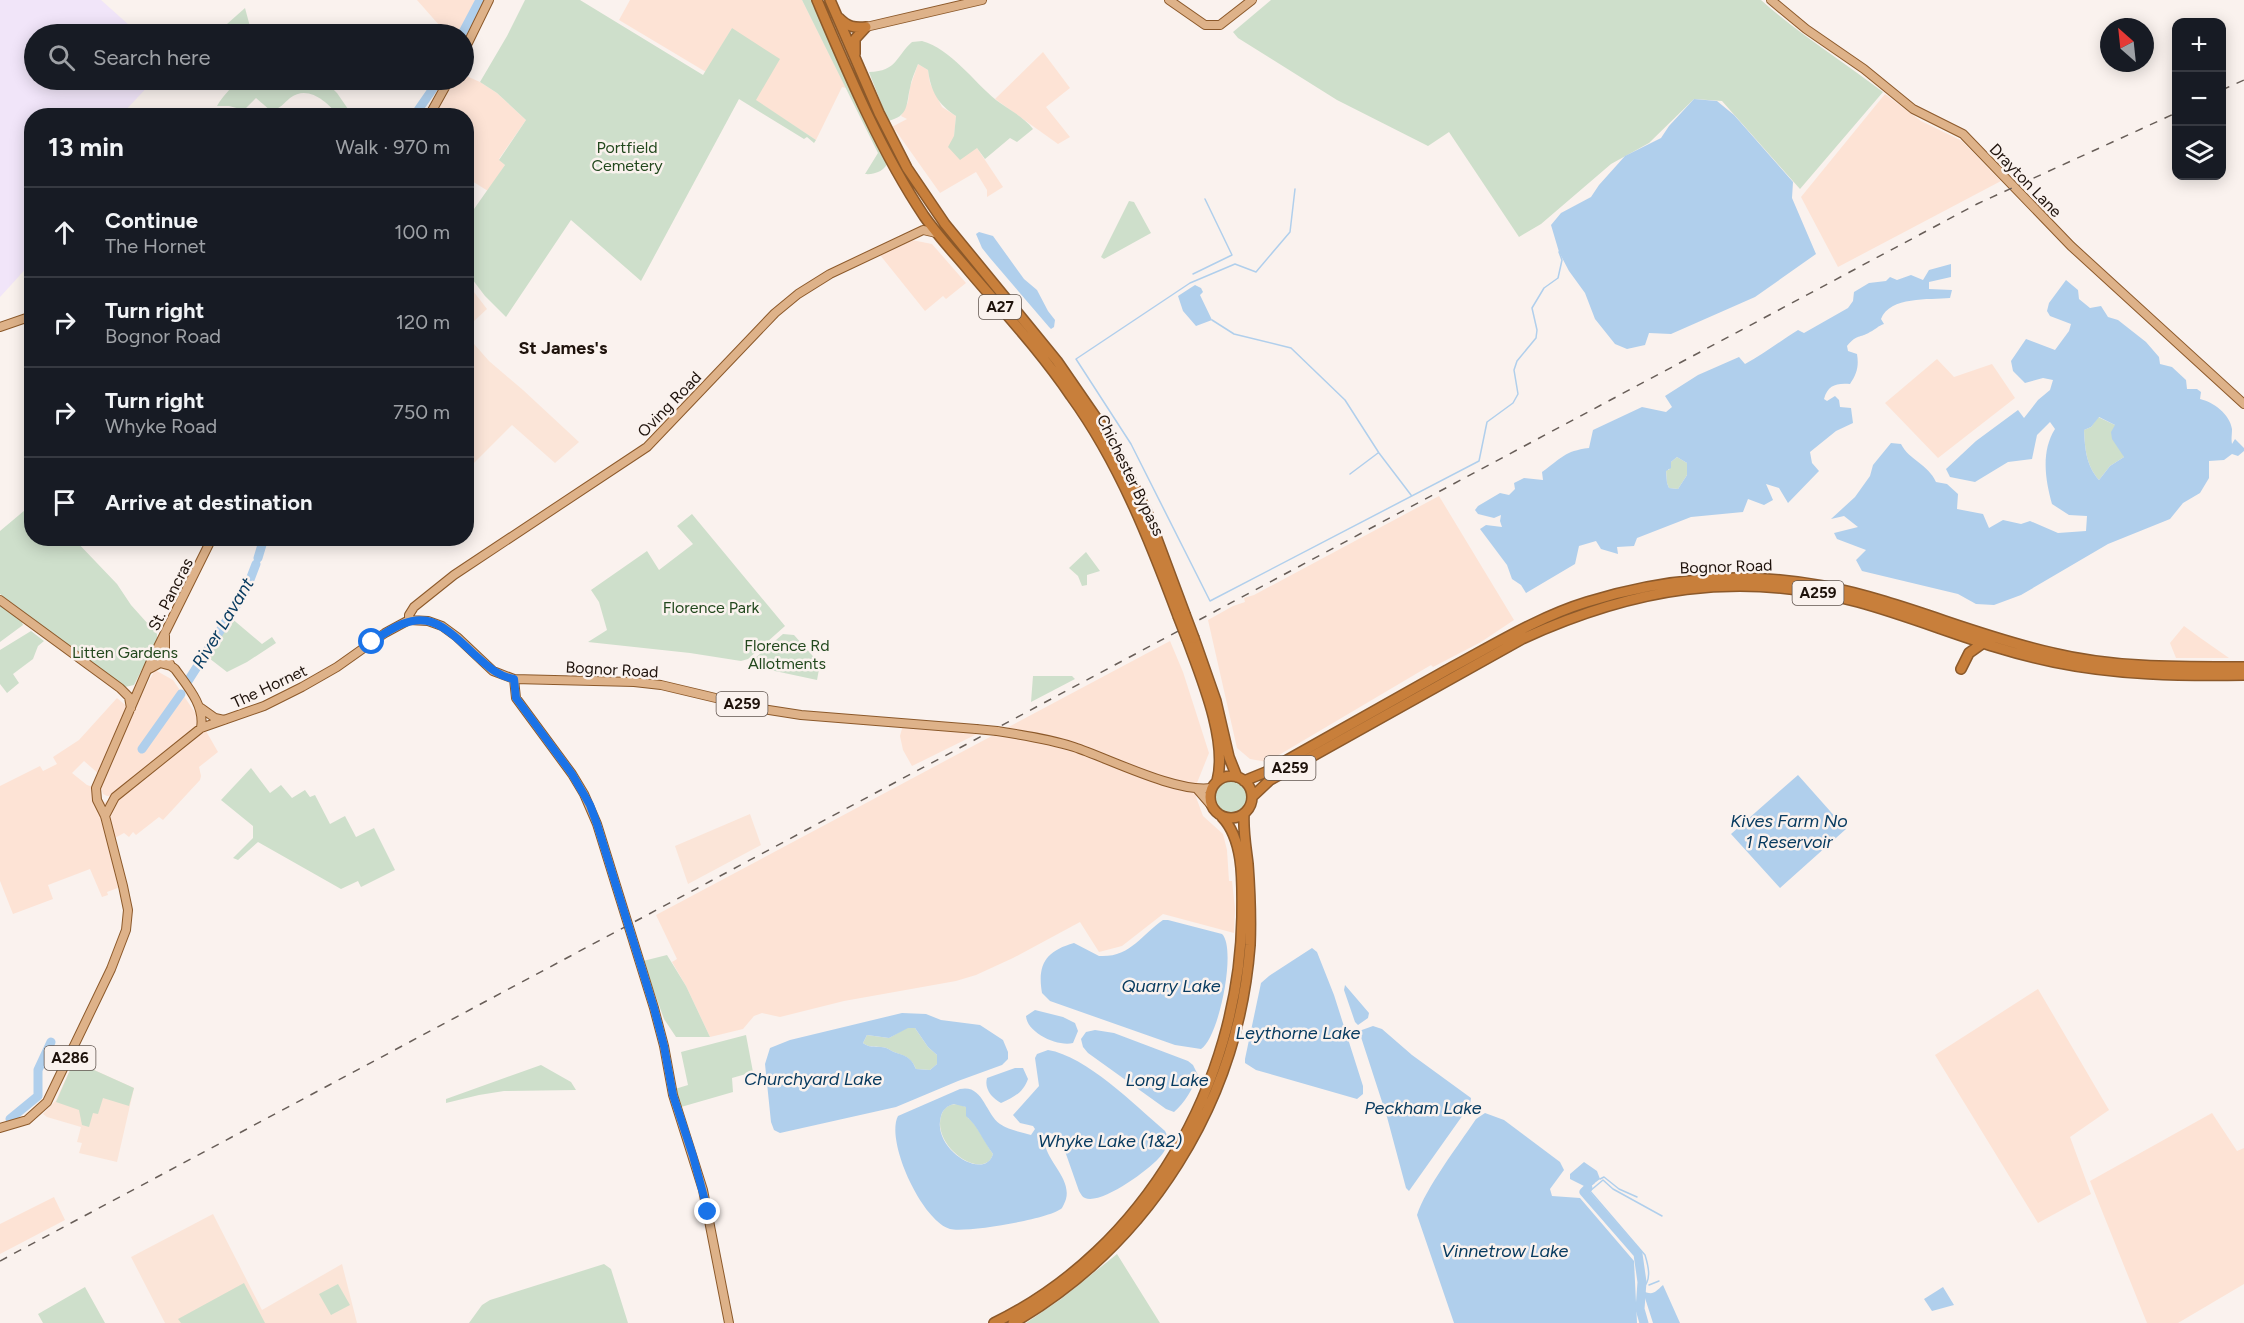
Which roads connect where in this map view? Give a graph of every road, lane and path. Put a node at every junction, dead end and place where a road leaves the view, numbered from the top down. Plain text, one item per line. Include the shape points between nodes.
1 (489, 0) edge
2 (817, 0) edge
3 (830, 0) edge
4 (981, 0) edge
5 (1169, 0) edge
6 (1252, 0) edge
7 (1771, 0) edge
8 (834, 12) junction
9 (866, 27) junction
10 (474, 31) edge
11 (857, 65) junction
12 (443, 90) edge
13 (433, 108) edge
14 (924, 216) junction
15 (922, 231) junction
16 (937, 233) junction
17 (24, 319) edge
18 (0, 327) edge
19 (2244, 404) edge
20 (208, 546) edge
21 (0, 600) edge
22 (1182, 615) junction
23 (409, 620) junction
24 (165, 635) junction
25 (1962, 636) junction
26 (1190, 638) junction
27 (1983, 643) junction
28 (1969, 652) junction
29 (171, 666) junction
30 (2244, 667) edge
31 (148, 669) junction
32 (1961, 669) dead end
33 (2244, 675) edge
34 (514, 679) junction
35 (141, 683) junction
36 (120, 688) junction
37 (200, 707) junction
38 (131, 708) junction
39 (226, 720) junction
40 (201, 728) junction
41 (1240, 779) junction
42 (1214, 784) junction
43 (1197, 789) junction
44 (96, 793) junction
45 (1252, 796) junction
46 (115, 798) junction
47 (1210, 804) junction
48 (1244, 814) junction
49 (105, 816) junction
50 (1222, 817) junction
51 (0, 1128) edge
52 (729, 1323) edge
53 (994, 1323) edge
54 (1013, 1323) edge

1 - 10 main road
2 - 14 highway, Chichester Bypass / A27 via 886,150
3 - 8 highway, Chichester Bypass / A27
4 - 9 main road
5 - 6 main road via 1205,25 1220,25
7 - 19 main road, Drayton Lane via 1913,108 1963,134 2071,246
8 - 9 highway via 846,26
8 - 11 highway, Chichester Bypass / A27
9 - 11 highway via 853,45
11 - 22 highway, Chichester Bypass / A27 via 907,168 933,209 1057,361 1108,435 1147,512
12 - 13 main road
14 - 15 main road
14 - 16 highway, Chichester Bypass / A27
15 - 16 main road
15 - 23 main road, Oving Road via 843,267 798,294 775,313 647,447 454,575 414,606
16 - 22 highway, Chichester Bypass / A27 via 1049,366 1089,421 1112,462
17 - 18 main road
20 - 24 main road, St. Pancras
21 - 36 main road
22 - 26 highway, Chichester Bypass / A27, bridge
23 - 34 main road, Bognor Road / A259 via 442,626 493,671
23 - 39 main road, The Hornet via 302,687
24 - 29 main road via 165,654
24 - 31 main road, St. Pancras
25 - 27 highway, Bognor Road / A259
25 - 28 highway
25 - 45 highway, Bognor Road / A259 via 1858,602 1784,588 1715,586 1644,595 1577,615 1513,644 1270,780
26 - 41 highway, Chichester Bypass / A27 via 1210,683 1229,757
26 - 42 highway, Chichester Bypass / A27 via 1221,760
27 - 28 highway
27 - 33 highway, Bognor Road / A259 via 2090,669 2160,676
28 - 32 highway
29 - 31 main road via 160,663
29 - 37 main road
30 - 41 highway, Bognor Road / A259 via 2151,666 2074,657 2020,645 1898,606 1782,580 1677,582 1640,587 1549,618 1467,659 1266,772
31 - 35 main road, St. Pancras
34 - 43 main road, Bognor Road / A259, bridge via 634,682 801,715 997,731 1065,744
34 - 52 main road via 516,698 572,774 597,824 654,1008 673,1095 703,1190
35 - 36 main road via 130,689
35 - 38 main road, St. Pancras
36 - 38 main road via 129,697
37 - 39 main road
37 - 40 main road
38 - 44 main road, St. Pancras via 100,775
39 - 40 main road, The Hornet
40 - 46 main road, The Hornet
41 - 42 highway via 1226,776
41 - 45 highway
42 - 43 main road, A259
42 - 47 highway
43 - 47 main road
44 - 46 main road
44 - 49 main road, A286
45 - 48 highway
46 - 49 main road
47 - 50 highway
48 - 50 highway
48 - 54 highway via 1250,892 1245,986 1225,1069 1202,1123 1167,1182 1121,1239 1076,1281
49 - 51 main road, A286 via 128,910 123,941 47,1102 27,1120
50 - 53 highway via 1237,844 1242,893 1241,945 1231,1015 1200,1106 1168,1166 1116,1231 1063,1279

